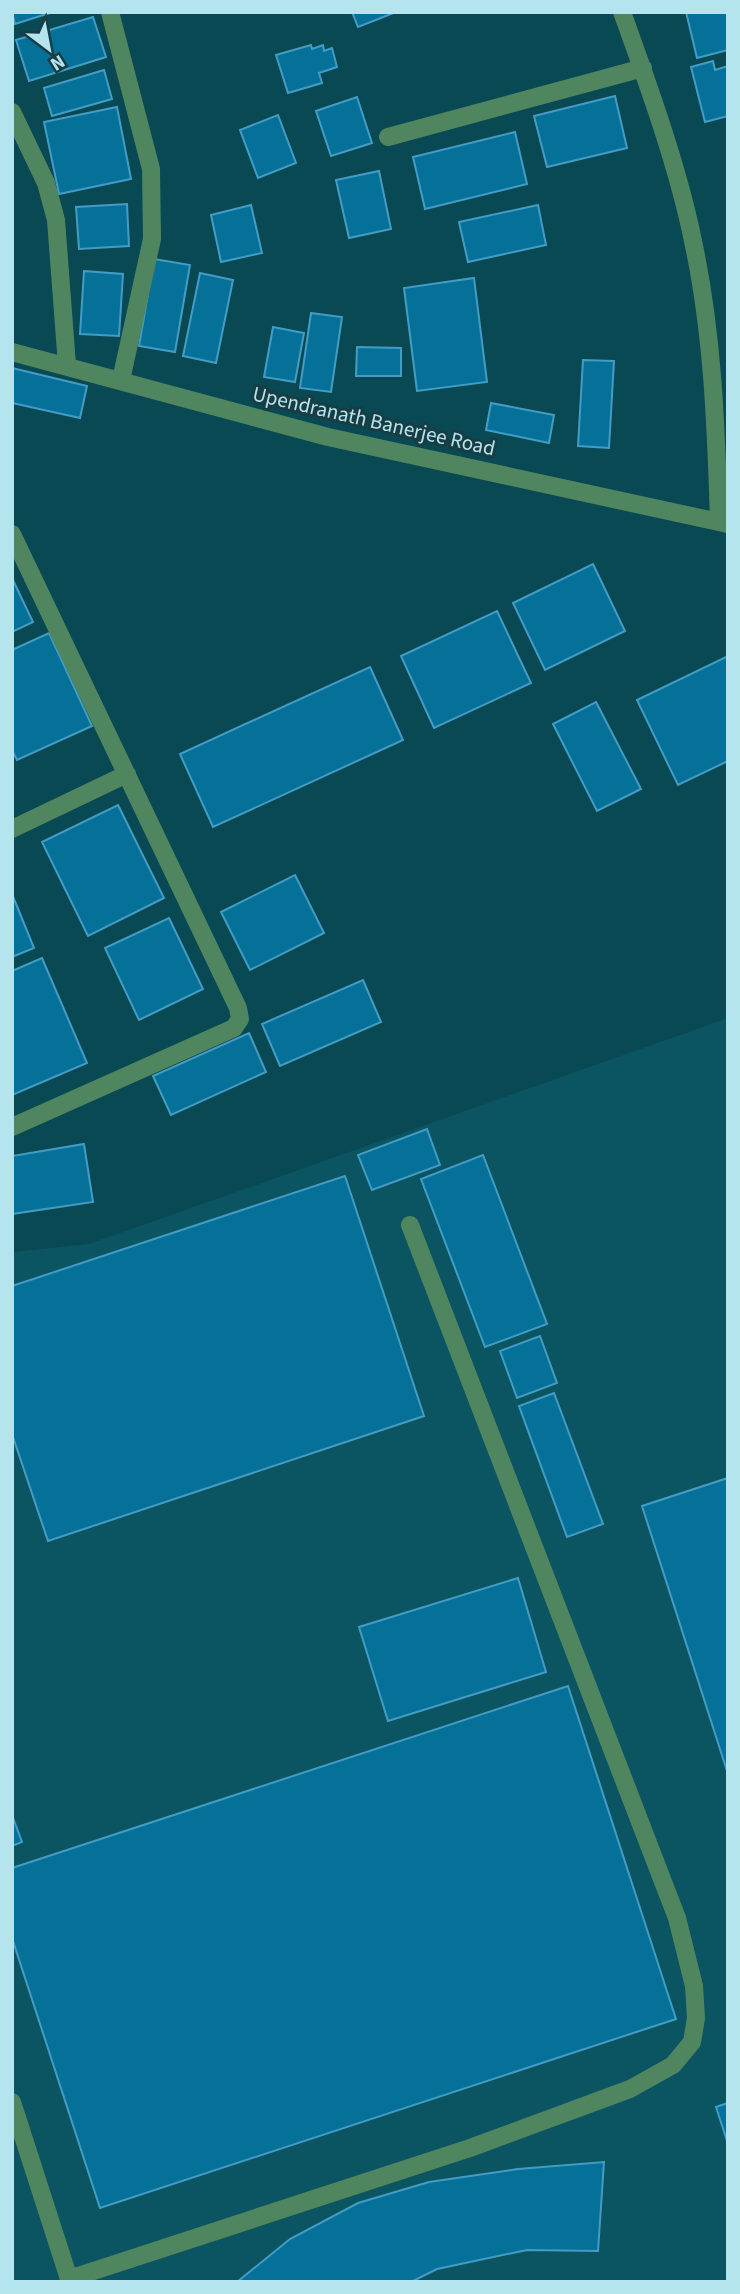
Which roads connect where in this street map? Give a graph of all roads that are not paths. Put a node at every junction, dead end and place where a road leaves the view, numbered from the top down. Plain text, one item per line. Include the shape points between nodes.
1 (110, 12) edge
2 (622, 12) edge
3 (643, 68) junction
4 (12, 112) edge
5 (388, 137) dead end
6 (12, 352) edge
7 (67, 365) junction
8 (121, 380) junction
9 (723, 523) edge
10 (12, 534) edge
11 (127, 774) junction
12 (12, 829) edge
13 (12, 1127) edge
14 (410, 1225) dead end
15 (12, 2102) edge
16 (69, 2281) edge

1 - 8 street via 151,169 152,239
2 - 3 street
3 - 5 street
3 - 9 street via 693,239 706,312
4 - 7 street via 46,183 56,220
6 - 7 street, Upendranath Banerjee Road
7 - 8 street, Upendranath Banerjee Road
8 - 9 street, Upendranath Banerjee Road via 328,437
10 - 11 street
11 - 12 street
11 - 13 street via 240,1019 234,1028
14 - 16 street via 677,1918 694,1986 692,2042 673,2065 630,2089 470,2148
15 - 16 street

